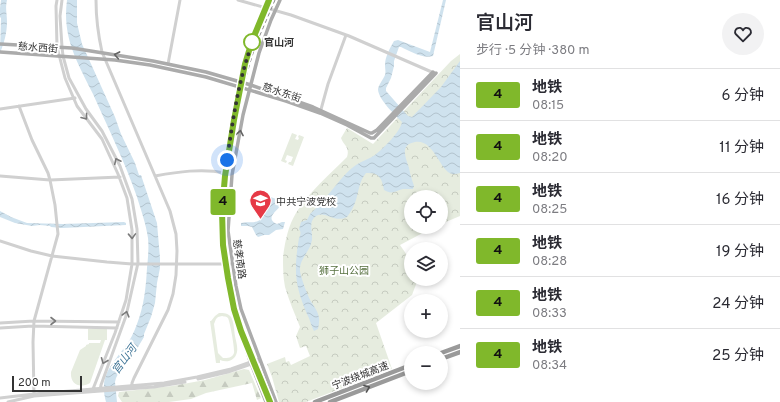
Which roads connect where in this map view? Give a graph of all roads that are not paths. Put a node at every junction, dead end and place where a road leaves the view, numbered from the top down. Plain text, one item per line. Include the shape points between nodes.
1 (57, 0) edge
2 (62, 0) edge
3 (96, 0) edge
4 (180, 0) edge
5 (238, 0) edge
6 (269, 0) edge
7 (280, 0) edge
8 (266, 8) junction
9 (275, 10) junction
10 (346, 35) junction
11 (0, 44) edge
12 (57, 47) junction
13 (62, 47) junction
14 (89, 50) joint
15 (0, 52) edge
16 (102, 52) junction
17 (61, 56) junction
18 (93, 59) joint
19 (105, 60) junction
20 (168, 64) junction
21 (434, 73) joint
22 (241, 82) junction
23 (251, 85) junction
24 (240, 86) junction
25 (250, 90) junction
26 (79, 97) junction
27 (74, 98) junction
28 (19, 106) junction
29 (0, 109) edge
30 (320, 112) junction
31 (225, 173) junction
32 (0, 176) edge
33 (124, 176) junction
34 (155, 176) junction
35 (119, 177) junction
36 (50, 180) junction
37 (0, 241) edge
38 (52, 256) junction
39 (138, 263) junction
40 (176, 263) junction
41 (132, 264) junction
42 (226, 264) junction
43 (233, 264) junction
44 (34, 321) junction
45 (119, 322) junction
46 (0, 323) edge
47 (34, 326) junction
48 (0, 328) edge
49 (117, 328) junction
50 (460, 346) edge
51 (448, 350) edge
52 (460, 352) edge
53 (448, 356) edge
54 (259, 360) junction
55 (251, 363) junction
56 (404, 368) edge
57 (404, 374) edge
58 (132, 387) junction
59 (93, 390) junction
60 (100, 390) junction
61 (34, 395) junction
62 (0, 398) edge
63 (8, 402) edge
64 (266, 402) edge
65 (276, 402) edge
66 (315, 402) edge
67 (330, 402) edge

1 - 12 street
2 - 13 street
3 - 16 street
4 - 20 street
5 - 8 street
6 - 8 main road, 慈孝南路
7 - 9 main road
8 - 9 street
8 - 22 main road, 慈孝南路 via 249,50
9 - 10 street
9 - 23 main road via 259,53
10 - 21 street
10 - 30 street
11 - 12 main road, 慈水西街
12 - 13 main road, 慈水西街
12 - 17 street
13 - 14 main road, 慈水西街
13 - 17 street
14 - 16 main road, 慈水东街
15 - 17 main road, 慈水西街
16 - 19 street
20 -> 16 main road, 慈水东街
17 - 18 main road, 慈水西街
17 - 26 street
17 - 27 street via 65,78
18 - 19 main road, 慈水东街
19 - 24 main road, 慈水东街 via 150,65
19 - 34 street
20 - 22 main road, 慈水东街
21 - 30 main road, 慈水东街 via 374,138
22 - 23 main road, 慈水东街
22 - 24 main road, 慈孝南路
23 - 25 main road, 慈孝南路
23 - 30 main road, 慈水东街
24 - 25 main road, 慈水东街
24 - 31 main road, 慈孝南路
25 - 30 main road, 慈水东街
43 -> 25 main road, 慈孝南路 via 228,231 232,182
26 - 27 street
33 -> 26 street via 102,131
27 - 28 street
27 -> 35 street via 77,106 102,139
28 - 29 street
28 - 36 street
31 - 34 street via 206,171
31 - 42 main road, 慈孝南路 via 222,234
32 - 36 street
33 - 35 street
33 - 39 street via 132,199 137,229
34 - 40 street via 170,211 176,234
35 - 36 street
35 -> 41 street via 127,198 132,230
36 - 38 street via 58,234
37 - 38 street
38 - 41 street
38 - 44 street
39 - 40 street
39 - 41 street
60 -> 39 street via 126,316
40 - 42 street
40 - 58 street via 173,294 168,310
41 - 45 street via 126,300
42 - 43 street
42 - 55 main road, 慈孝南路 via 231,298
43 - 54 main road, 慈孝南路 via 241,309
44 -> 45 street
44 - 46 street
44 - 47 street
45 - 49 street
47 - 48 street
47 - 49 street
47 - 61 street
49 -> 59 street
50 - 51 highway
52 - 53 highway
54 - 55 street
54 - 65 main road, 慈孝南路
55 - 58 street via 197,378
55 - 64 main road, 慈孝南路
56 - 66 highway, 宁波绕城高速
67 -> 57 highway, 宁波绕城高速
58 - 60 street
59 - 60 street
59 - 61 street
61 - 62 street
61 - 63 street

